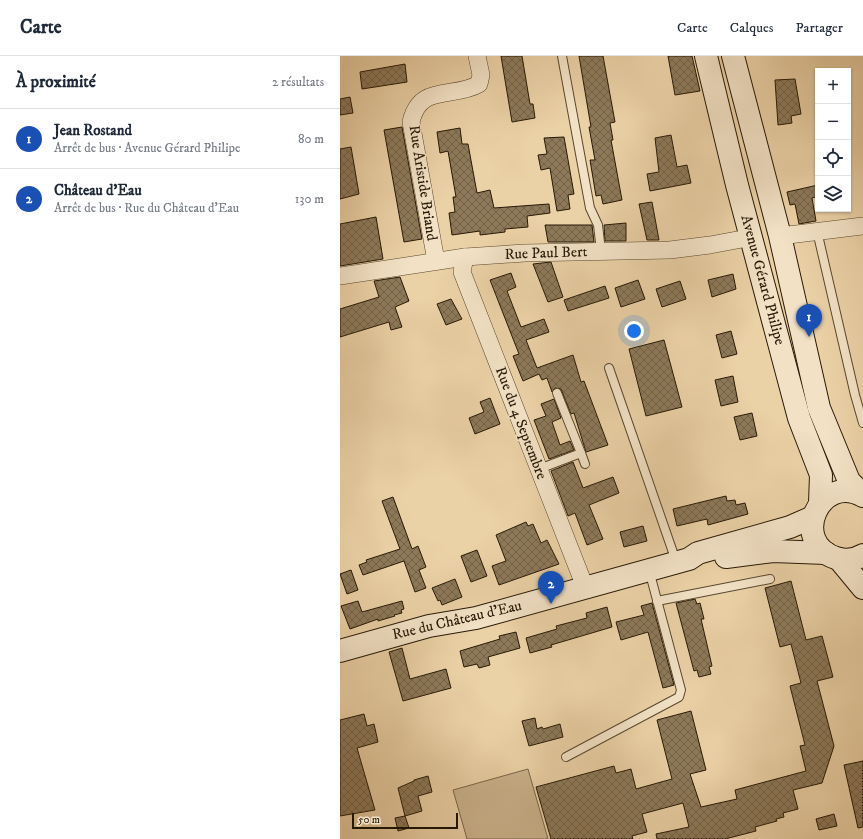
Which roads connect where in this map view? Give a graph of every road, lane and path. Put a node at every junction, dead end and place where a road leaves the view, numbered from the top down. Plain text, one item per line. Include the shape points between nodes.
1 (477, 56) edge
2 (562, 56) edge
3 (706, 56) edge
4 (733, 56) edge
5 (863, 226) edge
6 (817, 231) junction
7 (780, 236) junction
8 (753, 237) junction
9 (601, 251) junction
10 (464, 257) junction
11 (436, 261) junction
12 (340, 276) edge
13 (609, 368) dead end
14 (557, 393) dead end
15 (860, 402) edge
16 (863, 423) edge
17 (581, 452) junction
18 (585, 464) dead end
19 (539, 469) junction
20 (863, 496) edge
21 (817, 510) junction
22 (863, 555) edge
23 (832, 556) junction
24 (682, 560) junction
25 (648, 569) junction
26 (770, 578) dead end
27 (586, 587) junction
28 (863, 588) edge
29 (657, 600) junction
30 (340, 651) edge
31 (566, 757) dead end

1 - 11 street, Rue Aristide Briand via 481,75 479,84 424,99 413,113 411,122
2 - 9 lane via 590,208 600,232
3 - 8 main road, Avenue Gérard Philipe via 737,185
4 - 7 main road, Avenue Gérard Philipe
5 - 6 street
6 - 7 street
6 - 15 lane
7 - 20 main road, Avenue Gérard Philipe via 819,408 849,481
8 - 9 street, Rue Paul Bert via 710,246 670,250
8 - 21 main road, Avenue Gérard Philipe via 799,418 821,475
9 - 10 street, Rue Paul Bert
10 - 11 street, Rue Paul Bert
10 - 19 street, Rue du 4 Septembre via 462,272
11 - 12 street, Rue Paul Bert
13 - 24 lane
14 - 17 lane
15 - 16 lane
17 - 18 lane
17 - 19 lane
19 - 27 street, Rue du 4 Septembre
20 - 21 main road, Rue du Château d'Eau via 848,492 838,493 828,497
21 - 23 main road, Avenue Gérard Philipe via 812,525 814,537 820,548
21 - 24 main road, Rue du Château d'Eau via 790,527 698,553
22 - 23 main road, Rue du Château d'Eau via 850,560
23 - 24 main road, Rue du Château d'Eau via 773,551
23 - 28 main road
24 - 25 main road, Rue du Château d'Eau
25 - 27 main road, Rue du Château d'Eau
25 - 29 lane
26 - 29 lane
27 - 30 main road, Rue du Château d'Eau via 476,618 429,626
29 - 31 lane via 681,690 679,697

